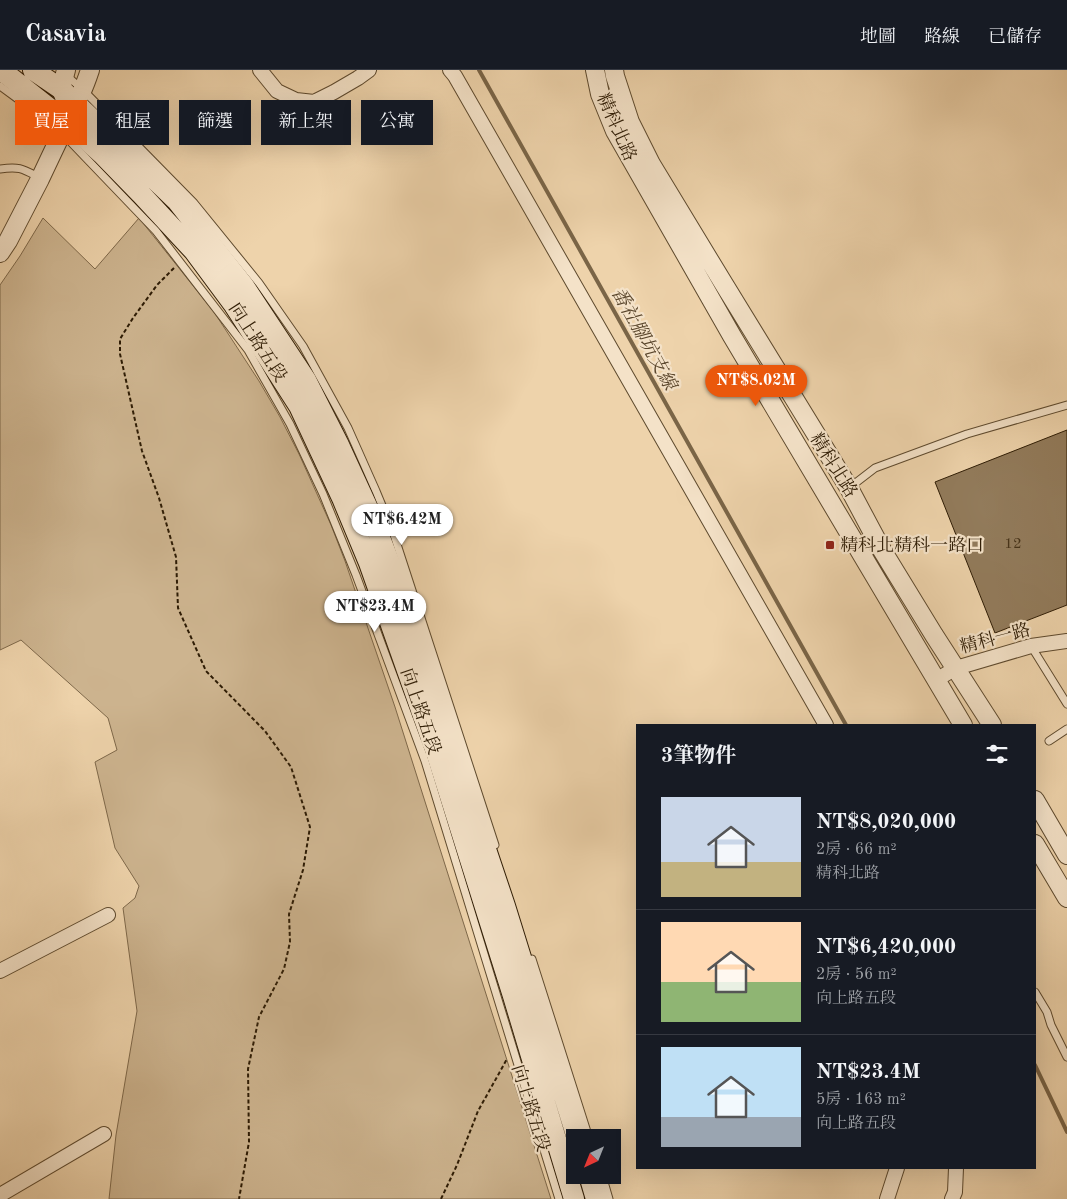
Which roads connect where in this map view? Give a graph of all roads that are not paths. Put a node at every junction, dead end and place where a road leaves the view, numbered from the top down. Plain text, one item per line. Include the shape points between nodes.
1 (1, 70) edge
2 (34, 70) edge
3 (90, 70) edge
4 (260, 70) edge
5 (369, 70) edge
6 (450, 70) edge
7 (595, 70) edge
8 (614, 70) edge
9 (62, 76) edge
10 (0, 86) edge
11 (20, 100) edge
12 (51, 100) edge
13 (68, 100) edge
14 (76, 100) edge
15 (87, 124) edge
16 (87, 125) edge
17 (87, 134) edge
18 (87, 134) edge
19 (56, 145) edge
20 (0, 169) edge
21 (40, 178) junction
22 (0, 253) edge
23 (1067, 405) edge
24 (849, 488) junction
25 (1067, 641) edge
26 (1031, 646) junction
27 (956, 668) junction
28 (936, 680) junction
29 (1067, 704) edge
30 (825, 724) edge
31 (962, 724) edge
32 (991, 724) edge
33 (1067, 729) edge
34 (1049, 741) dead end
35 (1036, 802) edge
36 (1036, 846) edge
37 (498, 854) dead end
38 (1067, 855) edge
39 (1067, 898) edge
40 (108, 915) dead end
41 (528, 949) dead end
42 (0, 971) edge
43 (1036, 994) edge
44 (1067, 1056) edge
45 (574, 1129) edge
46 (586, 1129) edge
47 (104, 1134) dead end
48 (897, 1169) edge
49 (956, 1169) edge
50 (592, 1184) edge
51 (605, 1184) edge
52 (0, 1195) edge
53 (558, 1199) edge
54 (574, 1199) edge
55 (596, 1199) edge
56 (609, 1199) edge
57 (887, 1199) edge
58 (952, 1199) edge

1 - 12 main road, 向上路五段
2 - 9 main road, 向上路五段
3 - 14 street
4 - 5 street via 277,91 296,100 314,102
6 - 30 street
7 - 28 street, 精科北路 via 614,131
8 - 24 street, 精科北路 via 630,122 651,164
9 - 13 main road, 向上路五段
10 - 11 lane, 向上路五段
15 - 37 lane, 向上路五段 via 194,203 259,282 302,346 348,428 393,532
16 - 45 main road, 向上路五段 via 177,201 244,286 306,380 338,443 391,566 505,906
17 - 53 lane, 向上路五段 via 179,262 248,350 290,424 323,494 425,761
18 - 54 main road, 向上路五段 via 102,154 194,252 234,305 299,406 342,498 369,563 437,755
19 - 21 street
20 - 21 lane via 20,168
21 - 22 street
23 - 24 lane via 967,434 875,468
24 - 27 street, 精科北路 via 882,550
25 - 26 street, 精科一路
26 - 27 street, 精科一路
26 - 29 lane
27 - 28 street, 精科一路
27 - 32 street, 精科北路
28 - 31 street, 精科北路
33 - 34 lane
35 - 38 street
36 - 39 street
40 - 42 street
41 - 46 lane
43 - 44 lane
47 - 52 street
48 - 57 street
49 - 58 street via 956,1192
50 - 55 main road
51 - 56 lane

